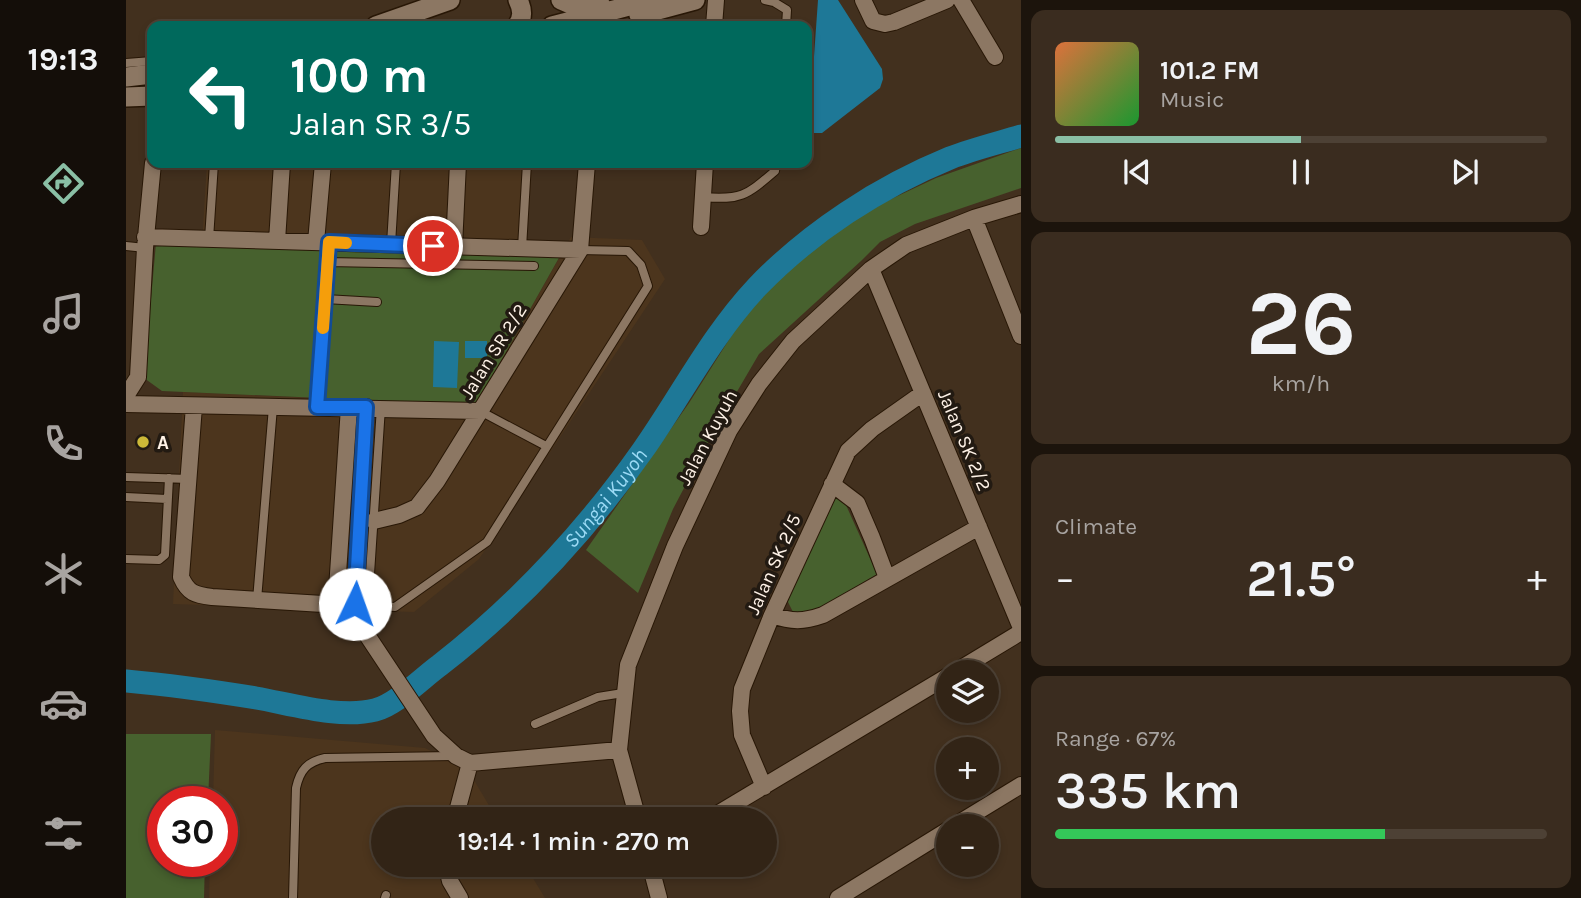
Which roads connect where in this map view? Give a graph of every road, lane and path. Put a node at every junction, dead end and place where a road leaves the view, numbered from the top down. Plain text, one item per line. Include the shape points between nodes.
1 (450, 0) edge
2 (518, 0) edge
3 (561, 0) edge
4 (652, 0) edge
5 (695, 0) edge
6 (716, 0) edge
7 (765, 0) edge
8 (863, 0) edge
9 (947, 0) edge
10 (961, 0) edge
11 (620, 8) junction
12 (390, 21) edge
13 (520, 21) edge
14 (571, 21) edge
15 (616, 21) edge
16 (714, 21) edge
17 (786, 21) edge
18 (995, 57) dead end
19 (147, 61) edge
20 (126, 63) edge
21 (147, 74) edge
22 (126, 76) edge
23 (147, 96) edge
24 (126, 97) edge
25 (152, 168) edge
26 (214, 168) edge
27 (282, 168) edge
28 (323, 168) edge
29 (396, 168) edge
30 (458, 168) edge
31 (527, 168) edge
32 (586, 168) edge
33 (705, 168) edge
34 (775, 168) edge
35 (703, 197) junction
36 (1021, 204) edge
37 (974, 218) junction
38 (701, 227) dead end
39 (209, 239) junction
40 (277, 241) junction
41 (145, 242) junction
42 (323, 242) junction
43 (391, 244) junction
44 (126, 246) edge
45 (454, 246) junction
46 (522, 248) junction
47 (580, 250) junction
48 (328, 262) junction
49 (534, 266) dead end
50 (871, 269) junction
51 (325, 299) junction
52 (377, 302) dead end
53 (1021, 335) edge
54 (138, 377) junction
55 (923, 393) junction
56 (126, 396) edge
57 (126, 404) edge
58 (160, 405) junction
59 (194, 406) junction
60 (273, 407) junction
61 (317, 407) junction
62 (349, 407) junction
63 (374, 407) junction
64 (480, 411) junction
65 (546, 446) junction
66 (126, 477) edge
67 (169, 478) junction
68 (189, 479) junction
69 (832, 484) junction
70 (126, 498) edge
71 (167, 499) junction
72 (374, 521) junction
73 (979, 527) junction
74 (126, 559) edge
75 (887, 579) junction
76 (257, 600) junction
77 (772, 615) junction
78 (1021, 630) edge
79 (974, 660) edge
80 (936, 683) edge
81 (623, 693) junction
82 (535, 724) dead end
83 (620, 750) junction
84 (463, 759) junction
85 (1021, 785) edge
86 (764, 787) junction
87 (457, 807) edge
88 (635, 807) edge
89 (730, 807) edge
90 (974, 814) edge
91 (936, 837) edge
92 (449, 877) edge
93 (653, 877) edge
94 (293, 898) edge
95 (460, 898) edge
96 (659, 898) edge
97 (838, 898) edge

1 - 12 street
2 - 13 street
3 - 11 street via 575,6
4 - 11 street
5 - 15 street
6 - 16 street
7 - 17 lane via 787,10
8 - 9 street via 873,21 885,24
10 - 18 street
11 - 14 street
19 - 20 lane
21 - 22 street
23 - 24 street
25 - 41 street
26 - 39 lane
27 - 40 street
28 - 42 street
29 - 43 lane
30 - 45 street
31 - 46 lane
32 - 47 street, Jalan SR 2/2
33 - 35 street
34 - 35 lane via 751,192 731,199
35 - 38 street
36 - 37 street, Jalan Kuyuh
37 - 50 street, Jalan Kuyuh via 906,245
37 - 53 street
39 - 40 street
39 - 41 street
40 - 42 street
41 - 44 lane
41 - 54 street
42 - 43 street
42 - 48 lane
43 - 45 street
45 - 46 street
46 - 47 street
47 - 64 street, Jalan SR 2/2
47 - 65 lane via 628,251 641,265 648,286
48 - 49 lane
48 - 51 lane
50 - 55 street, Jalan SK 2/2
50 - 81 street, Jalan Kuyuh via 793,341 729,431 675,546 628,665
51 - 52 lane
51 - 61 lane
54 - 56 street
54 - 58 street via 141,388
55 - 69 street, Jalan SK 2/5 via 848,451
55 - 73 street, Jalan SK 2/2
57 - 58 street
58 - 59 street
59 - 60 street
59 - 68 street
60 - 61 street
60 - 76 lane
61 - 62 street
62 - 63 street
62 - 76 street via 337,589 323,604
63 - 64 street
63 - 72 lane
63 - 84 street via 355,604 363,629 434,736
64 - 65 lane
64 - 72 street, Jalan SR 2/2 via 417,507
65 - 72 lane via 487,542 395,607 380,606 369,589
66 - 67 lane
67 - 68 lane
67 - 71 lane
68 - 76 street via 181,577 189,592
69 - 75 street via 857,503
69 - 77 street, Jalan SK 2/5
70 - 71 lane
71 - 74 lane via 165,555 159,560
73 - 75 street
73 - 78 street, Jalan SK 2/2
75 - 77 street via 805,621
77 - 86 street, Jalan SK 2/5 via 742,689 740,711 742,734
78 - 79 street
80 - 86 street
81 - 82 lane via 598,697
81 - 83 street, Jalan Kuyuh
83 - 84 street
83 - 88 street, Jalan Kuyuh
84 - 87 street
84 - 94 lane via 325,758 305,766 296,788
85 - 90 street
86 - 89 street
91 - 97 street
92 - 95 street
93 - 96 street

